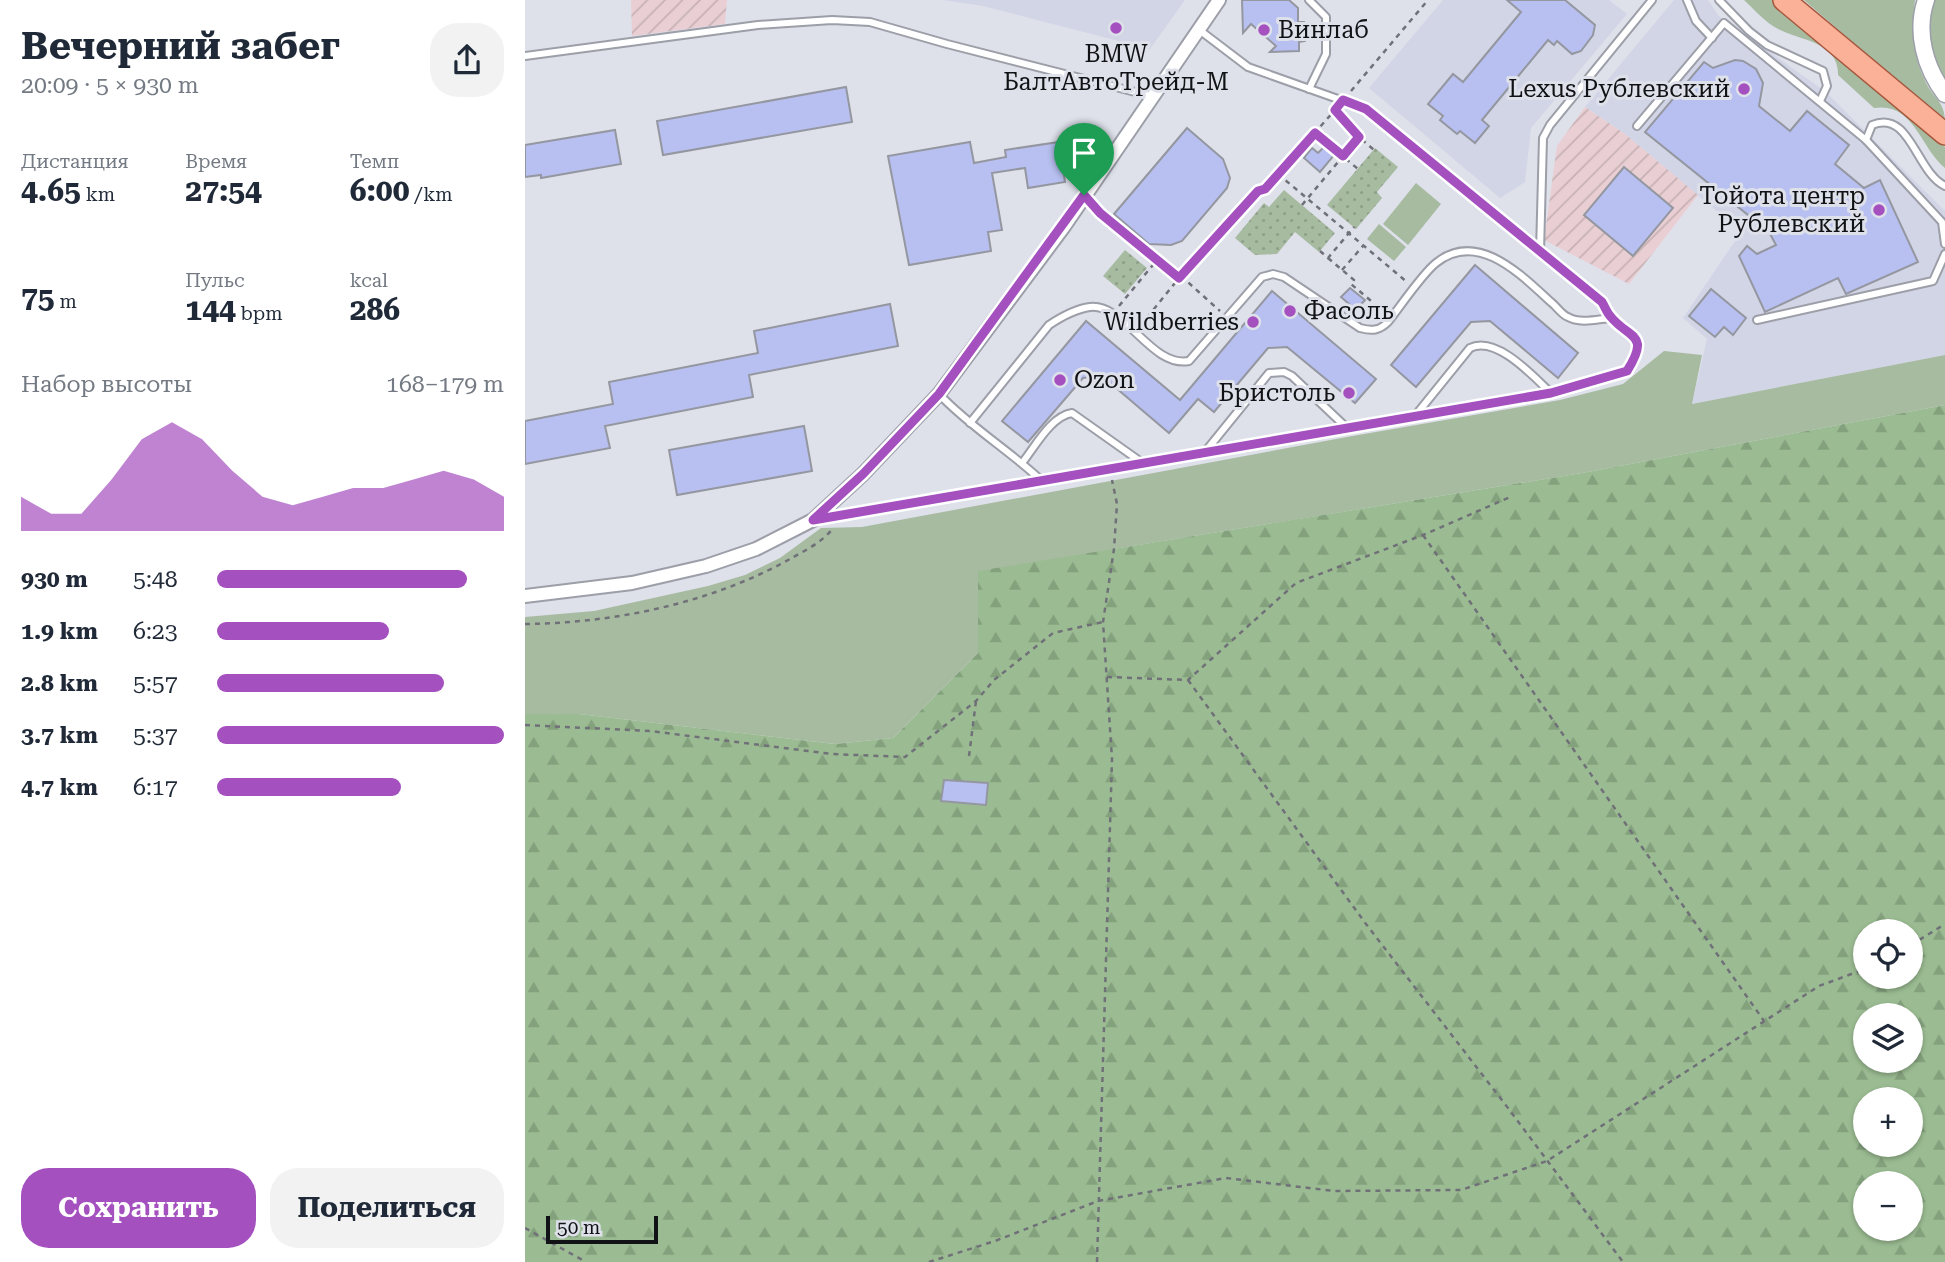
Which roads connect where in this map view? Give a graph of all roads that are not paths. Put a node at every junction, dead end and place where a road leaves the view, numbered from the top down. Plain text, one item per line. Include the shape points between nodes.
1 (1219, 0) edge
2 (1309, 0) edge
3 (1652, 0) edge
4 (1687, 0) edge
5 (1719, 0) edge
6 (1784, 0) edge
7 (1926, 0) edge
8 (1198, 29) junction
9 (1711, 38) junction
10 (525, 56) edge
11 (1309, 89) junction
12 (1945, 94) edge
13 (1151, 96) junction
14 (1820, 101) junction
15 (1637, 126) dead end
16 (1945, 134) edge
17 (1866, 140) junction
18 (1945, 187) edge
19 (1945, 244) edge
20 (1540, 252) junction
21 (1945, 254) edge
22 (1611, 318) junction
23 (1757, 320) dead end
24 (1551, 393) junction
25 (939, 394) junction
26 (1415, 416) junction
27 (970, 424) junction
28 (1347, 428) junction
29 (1204, 453) junction
30 (1022, 463) junction
31 (1144, 464) junction
32 (1042, 481) junction
33 (813, 520) junction
34 (525, 596) edge

1 - 8 street
2 - 11 lane via 1326,17 1326,54
3 - 20 lane via 1543,138
4 - 9 lane via 1696,21
5 - 14 lane via 1767,45 1823,71 1827,86
6 - 16 main road
7 - 12 street via 1922,42
8 - 11 lane via 1248,67
8 - 13 street
9 - 14 lane via 1724,23
9 - 15 lane
10 - 13 lane via 758,25 870,22
11 - 20 lane via 1366,109
13 - 25 street
14 - 17 lane
17 - 18 lane via 1872,125 1883,120 1894,123
17 - 19 lane via 1943,222
20 - 22 lane via 1602,302
21 - 23 lane via 1933,281
22 - 24 lane via 1634,335 1635,358 1627,371
22 - 27 lane via 1584,321 1568,317 1508,264 1471,251 1436,263 1391,318 1372,331 1273,274 1262,278 1189,361 1179,363 1167,359 1113,314 1092,306 1063,315 1049,325
24 - 26 lane
24 - 26 lane via 1508,356 1478,344 1469,348
25 - 27 lane
25 - 33 street
26 - 28 lane
27 - 30 lane
28 - 29 lane
28 - 29 lane via 1292,376 1269,373
29 - 31 lane
30 - 31 lane via 1056,421 1072,413
30 - 32 lane
31 - 32 lane
32 - 33 lane
33 - 34 street via 756,549 706,566 632,583

